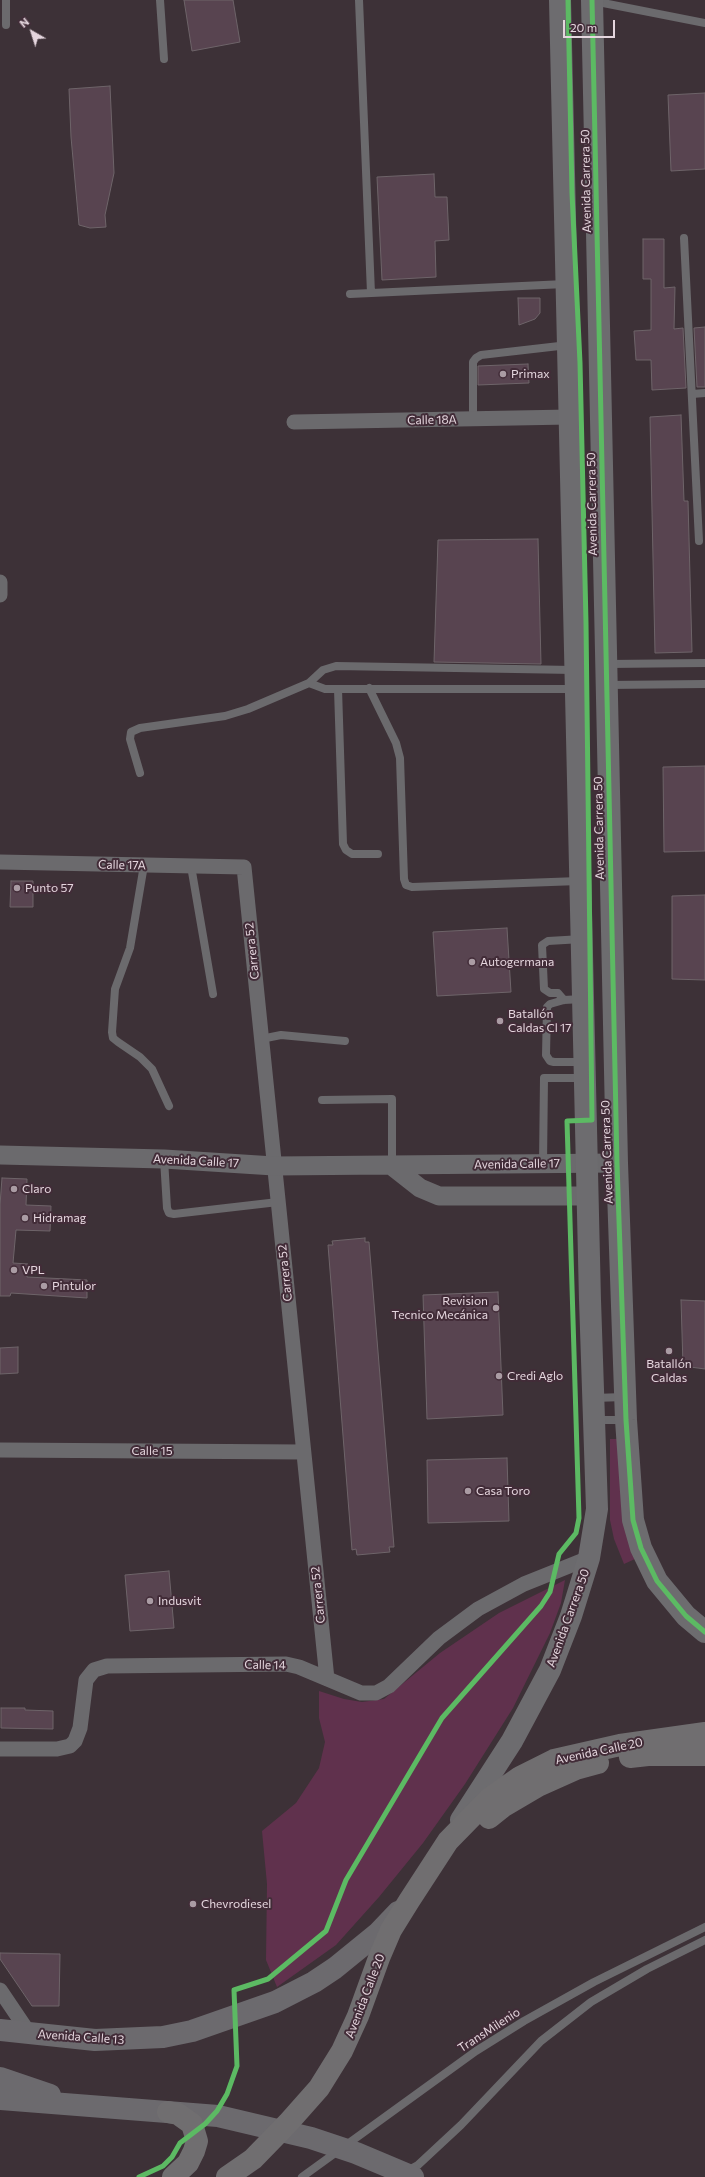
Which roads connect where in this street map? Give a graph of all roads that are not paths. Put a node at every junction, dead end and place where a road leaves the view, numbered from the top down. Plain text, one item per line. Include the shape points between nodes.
1 (6, 0) edge
2 (160, 0) edge
3 (359, 0) edge
4 (560, 0) edge
5 (592, 1) edge
6 (705, 23) edge
7 (6, 25) dead end
8 (164, 58) dead end
9 (684, 238) dead end
10 (567, 284) junction
11 (371, 293) junction
12 (350, 294) dead end
13 (569, 345) junction
14 (705, 393) edge
15 (692, 394) junction
16 (570, 417) junction
17 (473, 419) junction
18 (294, 422) dead end
19 (705, 478) edge
20 (696, 479) junction
21 (699, 541) dead end
22 (0, 582) edge
23 (0, 595) edge
24 (606, 664) junction
25 (705, 664) edge
26 (576, 680) junction
27 (309, 683) junction
28 (705, 684) edge
29 (606, 685) junction
30 (369, 688) junction
31 (338, 689) junction
32 (140, 773) dead end
33 (378, 854) dead end
34 (0, 862) edge
35 (144, 865) junction
36 (191, 866) junction
37 (244, 867) joint
38 (580, 881) junction
39 (582, 939) junction
40 (213, 994) dead end
41 (574, 999) junction
42 (261, 1039) junction
43 (345, 1041) dead end
44 (585, 1070) junction
45 (322, 1100) dead end
46 (168, 1106) dead end
47 (0, 1155) edge
48 (164, 1159) junction
49 (587, 1163) junction
50 (617, 1163) junction
51 (543, 1164) junction
52 (274, 1166) junction
53 (392, 1166) junction
54 (588, 1196) junction
55 (278, 1202) junction
56 (626, 1397) junction
57 (593, 1398) junction
58 (594, 1420) junction
59 (626, 1420) junction
60 (0, 1450) edge
61 (304, 1452) junction
62 (589, 1558) junction
63 (705, 1632) edge
64 (327, 1679) junction
65 (705, 1733) edge
66 (0, 1749) edge
67 (705, 1755) edge
68 (448, 1841) junction
69 (409, 1901) junction
70 (705, 1927) edge
71 (705, 1940) edge
72 (0, 1990) edge
73 (0, 2030) edge
74 (29, 2033) junction
75 (0, 2078) edge
76 (0, 2099) edge
77 (80, 2105) junction
78 (168, 2112) junction
79 (281, 2130) junction
80 (343, 2149) junction
81 (405, 2176) edge
82 (174, 2177) edge
83 (227, 2177) edge
84 (302, 2177) edge

1 - 7 lane
2 - 8 lane
3 - 11 lane
4 - 10 main road, Avenida Carrera 50
5 - 6 lane
5 - 24 main road, Avenida Carrera 50
9 - 15 lane
10 - 11 lane
10 - 13 main road, Avenida Carrera 50
11 - 12 lane
13 - 16 main road, Avenida Carrera 50
13 - 17 lane via 480,355 476,358 473,362
14 - 15 lane
15 - 20 lane
16 - 17 street, Calle 18A
16 - 26 main road, Avenida Carrera 50
17 - 18 street, Calle 18A
19 - 20 lane
20 - 21 lane
22 - 23 street
24 - 25 lane
24 - 29 main road, Avenida Carrera 50
26 - 27 lane via 336,666 323,670
26 - 30 lane
26 - 38 main road, Avenida Carrera 50
27 - 31 lane via 325,689
27 - 32 lane via 269,701 225,716 140,728 131,732 130,739
28 - 29 lane
29 - 50 main road, Avenida Carrera 50
30 - 31 lane
30 - 38 lane via 396,743 400,758 406,885 412,887
31 - 33 lane via 343,844 352,854
34 - 35 street, Calle 17A
35 - 36 street, Calle 17A
35 - 46 lane via 128,956 116,981 112,1032 113,1038 152,1069
36 - 37 street, Calle 17A
36 - 40 lane
37 - 42 street, Carrera 52
38 - 39 main road, Avenida Carrera 50
39 - 41 main road, Avenida Carrera 50
39 - 41 lane via 548,941 542,946 544,989
41 - 44 main road, Avenida Carrera 50
41 - 44 lane via 550,1004 547,1007 547,1058
42 - 43 lane via 281,1035
42 - 52 street, Carrera 52
44 - 49 main road, Avenida Carrera 50
44 - 51 lane via 544,1078
45 - 53 lane via 392,1099
47 - 48 street, Avenida Calle 17
48 - 52 street, Avenida Calle 17
48 - 55 lane via 169,1213
49 - 50 street, Avenida Calle 17
49 - 51 street, Avenida Calle 17
49 - 54 main road, Avenida Carrera 50
50 - 56 main road, Avenida Carrera 50
51 - 53 street, Avenida Calle 17
52 - 53 street, Avenida Calle 17
52 - 55 street, Carrera 52
53 - 54 street via 420,1188 439,1196
54 - 57 main road, Avenida Carrera 50
55 - 61 street, Carrera 52
56 - 57 lane
56 - 59 main road, Avenida Carrera 50
57 - 58 main road, Avenida Carrera 50
58 - 59 lane
58 - 62 main road, Avenida Carrera 50 via 597,1509
59 - 63 main road, Avenida Carrera 50 via 633,1520 641,1548 657,1581 669,1597
60 - 61 street, Calle 15
61 - 64 street, Carrera 52
62 - 64 street, Calle 14 via 531,1581 478,1610 439,1638 389,1686 376,1693 361,1694
62 - 68 main road, Avenida Carrera 50 via 571,1616 550,1670 512,1741
64 - 66 street, Calle 14 via 286,1664 100,1667 86,1680 80,1728 70,1746 57,1749
65 - 68 highway, Avenida Calle 20 via 620,1745 554,1760 520,1776 490,1798
67 - 69 highway, Avenida Calle 20 via 648,1755 611,1760 576,1769 538,1786 504,1806 475,1829
68 - 69 highway, Avenida Calle 20
69 - 74 main road, Avenida Calle 13 via 378,1933 330,1972 296,1992 235,2018 177,2034 129,2040 95,2040
69 - 79 highway, Avenida Calle 20 via 391,1930 342,2051 319,2088
70 - 80 lane, TransMilenio via 594,1982 524,2021 476,2051
71 - 81 lane via 647,1969 591,2002 547,2036 461,2126
72 - 74 street
73 - 74 main road, Avenida Calle 13
75 - 77 main road
76 - 77 main road
77 - 78 main road
78 - 79 main road via 218,2116
78 - 82 highway via 178,2114 192,2124 197,2141 188,2163
79 - 80 main road
79 - 83 highway, Avenida Calle 20 via 253,2159
80 - 81 main road
80 - 84 lane, TransMilenio

